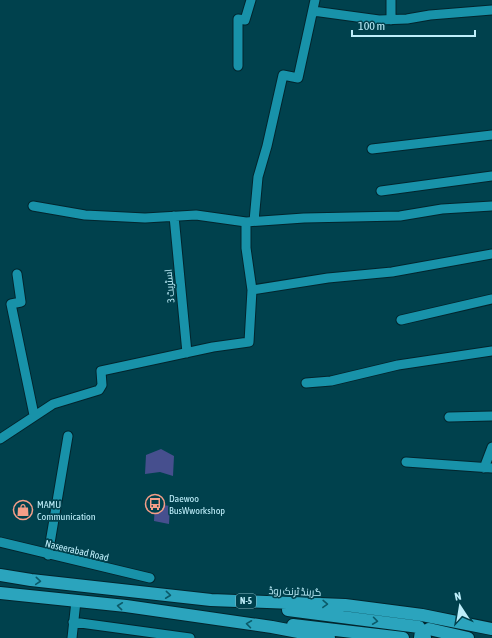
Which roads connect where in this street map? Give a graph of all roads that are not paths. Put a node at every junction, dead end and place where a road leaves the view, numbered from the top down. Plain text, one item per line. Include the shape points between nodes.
1 (251, 0) edge
2 (315, 0) edge
3 (391, 0) edge
4 (492, 10) edge
5 (313, 11) junction
6 (391, 20) junction
7 (238, 66) dead end
8 (492, 135) edge
9 (372, 149) dead end
10 (492, 176) edge
11 (381, 191) dead end
12 (33, 206) dead end
13 (492, 206) edge
14 (174, 216) junction
15 (250, 222) junction
16 (492, 254) edge
17 (17, 274) dead end
18 (252, 290) junction
19 (492, 299) edge
20 (401, 320) dead end
21 (492, 351) edge
22 (187, 353) junction
23 (306, 383) dead end
24 (34, 415) junction
25 (492, 416) edge
26 (449, 417) dead end
27 (68, 436) dead end
28 (0, 439) edge
29 (492, 447) edge
30 (406, 462) dead end
31 (488, 468) edge
32 (0, 542) edge
33 (48, 555) junction
34 (0, 575) edge
35 (150, 578) dead end
36 (0, 593) edge
37 (211, 600) junction
38 (76, 602) junction
39 (73, 622) junction
40 (272, 627) junction
41 (492, 629) edge
42 (72, 638) edge
43 (190, 638) edge
44 (329, 638) edge
45 (403, 638) edge
46 (420, 638) edge
47 (424, 638) edge
48 (468, 638) edge

1 - 7 street via 246,20 238,19
2 - 5 street
3 - 6 street
4 - 6 street
5 - 6 street
5 - 15 street via 298,78 283,75 258,177
8 - 9 street
10 - 11 street
12 - 14 street via 85,215 145,218
13 - 15 street via 442,209 400,216
14 - 15 street via 196,215
14 - 22 street, اسٹریٹ 3
15 - 18 street via 246,248
16 - 18 street via 392,272 328,278
17 - 24 street via 21,302 11,304
18 - 22 street via 249,342
19 - 20 street
21 - 23 street via 398,364 331,381
22 - 24 street via 101,372 102,385 99,390 53,404
24 - 28 street
25 - 26 street
27 - 33 street
29 - 31 street
30 - 31 street
32 - 33 street, Naseerabad Road
33 - 35 street, Naseerabad Road
34 -> 37 highway, گرینڈ ٹرنک روڈ / N-5
36 - 38 highway, N-5
37 -> 41 highway, گرینڈ ٹرنک روڈ / N-5 via 345,605 422,615
37 -> 46 highway via 419,627
38 - 39 street
40 -> 38 highway, N-5 via 126,606
39 - 42 street
39 - 43 street
40 - 44 highway, N-5
40 - 45 highway via 295,624
47 - 48 highway via 424,633 429,629

